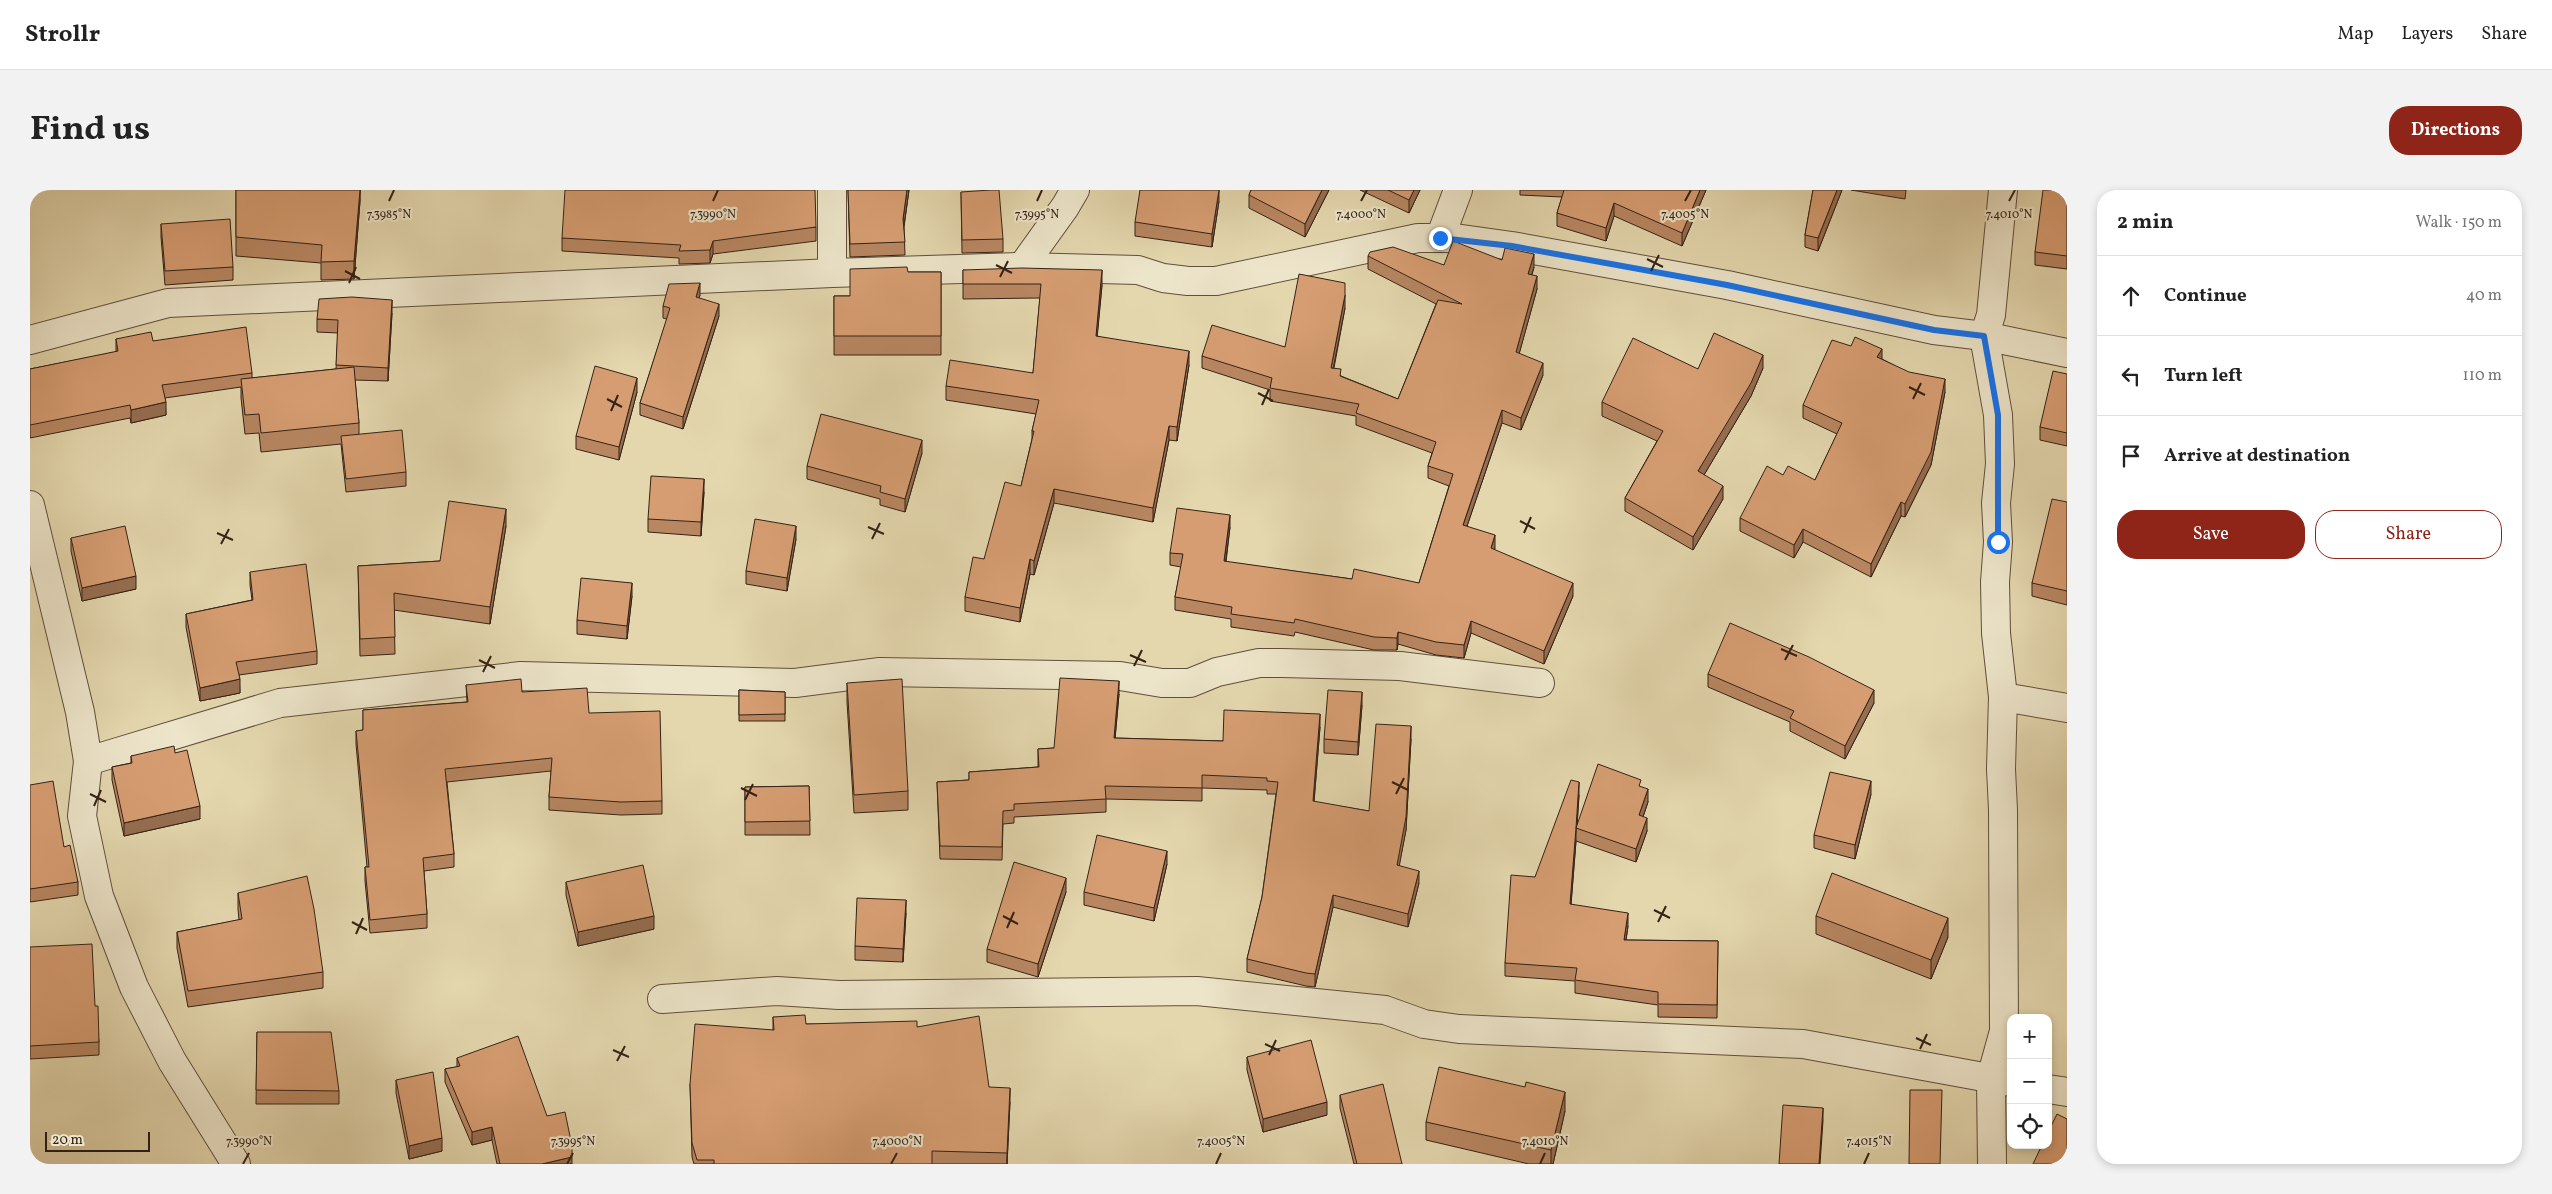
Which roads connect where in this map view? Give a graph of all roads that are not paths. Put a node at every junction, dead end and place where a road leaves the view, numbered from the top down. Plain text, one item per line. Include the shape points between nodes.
1 (832, 190) edge
2 (1075, 190) edge
3 (1458, 190) edge
4 (2003, 190) edge
5 (1440, 238) junction
6 (1022, 266) junction
7 (832, 273) junction
8 (1984, 336) junction
9 (30, 340) edge
10 (2067, 353) edge
11 (30, 505) edge
12 (1540, 683) dead end
13 (2003, 697) junction
14 (2067, 708) edge
15 (88, 761) junction
16 (662, 999) dead end
17 (2001, 1080) edge
18 (2052, 1090) edge
19 (2067, 1092) edge
20 (236, 1164) edge
21 (1992, 1164) edge

1 - 7 street
2 - 6 street
3 - 5 street
4 - 8 street via 1991,315
5 - 6 street via 1418,238 1216,281 1163,278 1138,270
5 - 8 street via 1531,249 1727,285 1934,330
6 - 7 street
7 - 9 street via 168,303
8 - 10 street
8 - 13 street via 1998,415 1996,633
11 - 15 street via 68,658
12 - 15 street via 1400,666 1282,662 1217,672 1190,683 1162,683 1120,676 880,672 795,683 521,676 280,703
13 - 14 street
13 - 17 street via 2004,1031
15 - 20 street via 82,816 99,896 134,986 172,1061
16 - 17 street via 777,991 839,995 1197,991 1385,1010 1424,1024 1458,1029 1803,1044
17 - 21 street
18 - 19 street

